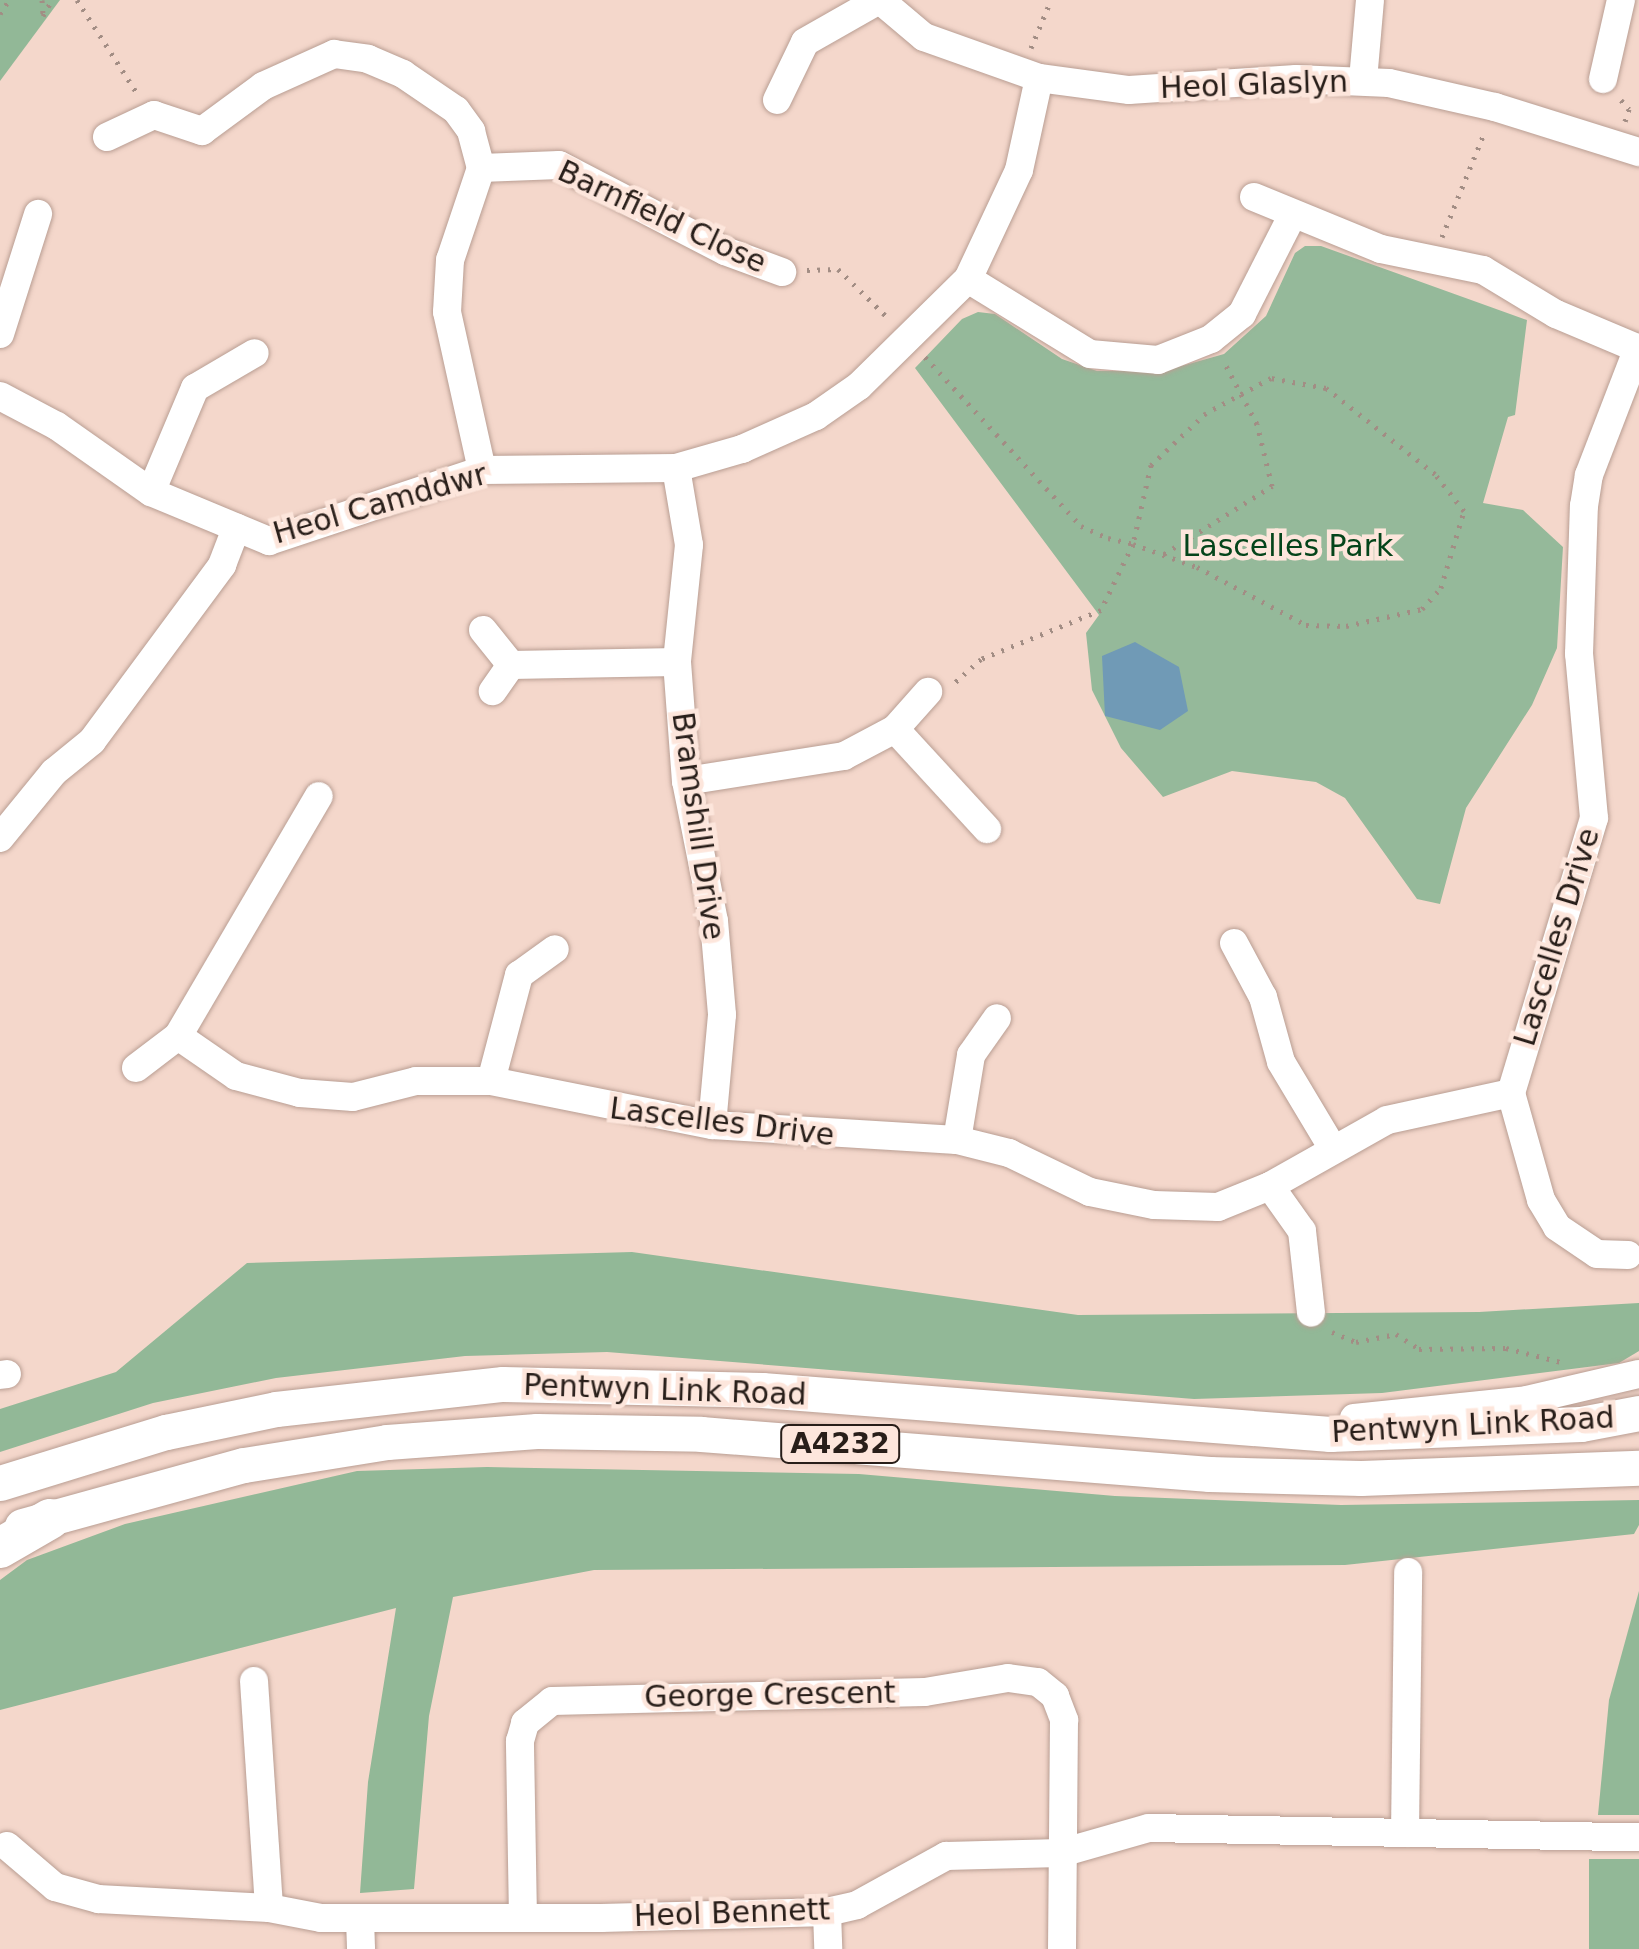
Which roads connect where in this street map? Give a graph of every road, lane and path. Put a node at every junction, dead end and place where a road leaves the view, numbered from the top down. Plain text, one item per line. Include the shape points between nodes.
1 (9, 0) edge
2 (42, 0) edge
3 (52, 0) edge
4 (77, 0) edge
5 (879, 0) edge
6 (1051, 0) edge
7 (1370, 0) edge
8 (1621, 0) edge
9 (0, 14) edge
10 (1030, 76) junction
11 (1603, 79) joint
12 (1363, 80) junction
13 (777, 100) dead end
14 (1495, 107) junction
15 (154, 115) junction
16 (106, 137) dead end
17 (1628, 149) edge
18 (481, 168) junction
19 (1254, 197) dead end
20 (38, 214) dead end
21 (1292, 214) junction
22 (1433, 258) junction
23 (782, 272) joint
24 (968, 278) junction
25 (2, 330) edge
26 (1210, 340) junction
27 (910, 341) junction
28 (1638, 348) edge
29 (255, 353) dead end
30 (1241, 391) junction
31 (0, 396) edge
32 (676, 468) junction
33 (482, 470) junction
34 (151, 492) junction
35 (236, 528) junction
36 (1133, 544) junction
37 (1164, 554) junction
38 (484, 630) dead end
39 (676, 662) junction
40 (511, 665) junction
41 (494, 691) dead end
42 (928, 692) joint
43 (895, 730) junction
44 (686, 780) junction
45 (319, 796) dead end
46 (987, 829) dead end
47 (0, 838) edge
48 (1234, 943) dead end
49 (555, 949) dead end
50 (997, 1018) dead end
51 (178, 1036) junction
52 (136, 1068) dead end
53 (491, 1081) junction
54 (1511, 1094) junction
55 (712, 1125) junction
56 (957, 1140) junction
57 (1333, 1149) junction
58 (1270, 1186) junction
59 (1628, 1256) dead end
60 (1311, 1313) joint
61 (1569, 1363) dead end
62 (1639, 1374) edge
63 (1639, 1412) edge
64 (1234, 1430) junction
65 (1639, 1468) edge
66 (0, 1483) edge
67 (50, 1519) junction
68 (0, 1531) edge
69 (0, 1548) edge
70 (1408, 1572) dead end
71 (254, 1681) dead end
72 (1405, 1833) junction
73 (1639, 1836) edge
74 (6, 1846) dead end
75 (1062, 1853) junction
76 (269, 1908) junction
77 (827, 1912) junction
78 (524, 1918) junction
79 (360, 1919) junction
80 (361, 1949) edge
81 (828, 1949) edge
82 (1062, 1949) edge

1 - 9 path
2 - 3 path via 43,16
4 - 15 path
5 - 10 street, Heol Glaslyn via 924,37
5 - 13 street via 804,42
6 - 10 path
7 - 12 street
8 - 11 street
10 - 12 street, Heol Glaslyn via 1129,90
10 - 24 street, Heol Camddwr via 1019,170
11 - 17 path via 1629,109
12 - 14 street, Heol Glaslyn
14 - 17 street, Heol Glaslyn
14 - 22 path
15 - 16 street
15 - 18 street via 202,131 309,60 334,54 368,59 456,110 471,131
18 - 23 street, Barnfield Close via 558,166
18 - 33 street via 450,260 447,312
19 - 21 street, Lascelles Drive
20 - 25 street
21 - 22 street, Lascelles Drive via 1370,246
21 - 26 street via 1257,292
22 - 28 street, Lascelles Drive via 1483,270 1556,314
23 - 27 path via 838,269
24 - 26 street via 1090,354 1158,360
24 - 27 street, Heol Camddwr
26 - 30 path
27 - 32 street, Heol Camddwr via 816,416 742,449
27 - 36 path via 1081,526
28 - 54 street, Lascelles Drive via 1604,431 1584,506 1580,654 1594,818
29 - 34 street via 195,388
30 - 36 path via 1175,438 1151,465
30 - 37 path via 1269,456 1272,486
30 - 37 path via 1271,378 1326,388 1435,474 1464,511 1441,588 1422,609 1380,621 1306,625
31 - 34 street, Heol Camddwr via 57,426
32 - 33 street, Heol Camddwr
32 - 39 street, Bramshill Drive via 689,544
33 - 35 street, Heol Camddwr via 270,541
34 - 35 street, Heol Camddwr
35 - 47 street via 222,564 92,741 54,772
36 - 37 path
36 - 42 path via 1101,610 981,659 944,693
38 - 40 street
39 - 40 street
39 - 44 street, Bramshill Drive
40 - 41 street
42 - 43 street
43 - 44 street via 844,756
43 - 46 street via 940,771
44 - 55 street, Bramshill Drive via 714,921 722,1015
45 - 51 street
48 - 57 street via 1263,997 1280,1062
49 - 53 street via 519,975
50 - 56 street via 971,1055
51 - 52 street
51 - 53 street, Lascelles Drive via 236,1076 300,1092 353,1097 416,1081
53 - 55 street, Lascelles Drive
54 - 57 street, Lascelles Drive via 1434,1105 1387,1120
54 - 59 street via 1540,1200 1557,1227 1597,1254
55 - 56 street, Lascelles Drive
56 - 58 street, Lascelles Drive via 1009,1153 1090,1192 1154,1205 1218,1207
57 - 58 street, Lascelles Drive
58 - 60 street via 1302,1231
60 - 61 path via 1337,1337 1356,1342 1396,1334 1420,1349 1506,1348
62 - 64 street via 1527,1400
63 - 64 main road, Pentwyn Link Road / A4232 via 1470,1430
64 - 66 main road, Pentwyn Link Road / A4232 via 762,1390 503,1384 276,1408 90,1453
65 - 67 main road, Pentwyn Link Road / A4232 via 1361,1478 1208,1474 700,1434 537,1431 387,1442 276,1460
67 - 68 main road, Pentwyn Link Road / A4232
67 - 69 highway
70 - 72 street
71 - 76 street
72 - 73 street, Heol Bennett
72 - 75 street, Heol Bennett via 1149,1828
74 - 76 street, Heol Bennett via 54,1887 98,1900
75 - 77 street, Heol Bennett via 946,1856 857,1905
75 - 78 street, George Crescent via 1064,1720 1055,1696 1038,1682 1008,1678 925,1692 564,1698 534,1711 520,1741
75 - 82 street
76 - 79 street, Heol Bennett
77 - 78 street, Heol Bennett
77 - 81 street
78 - 79 street, Heol Bennett
79 - 80 street

